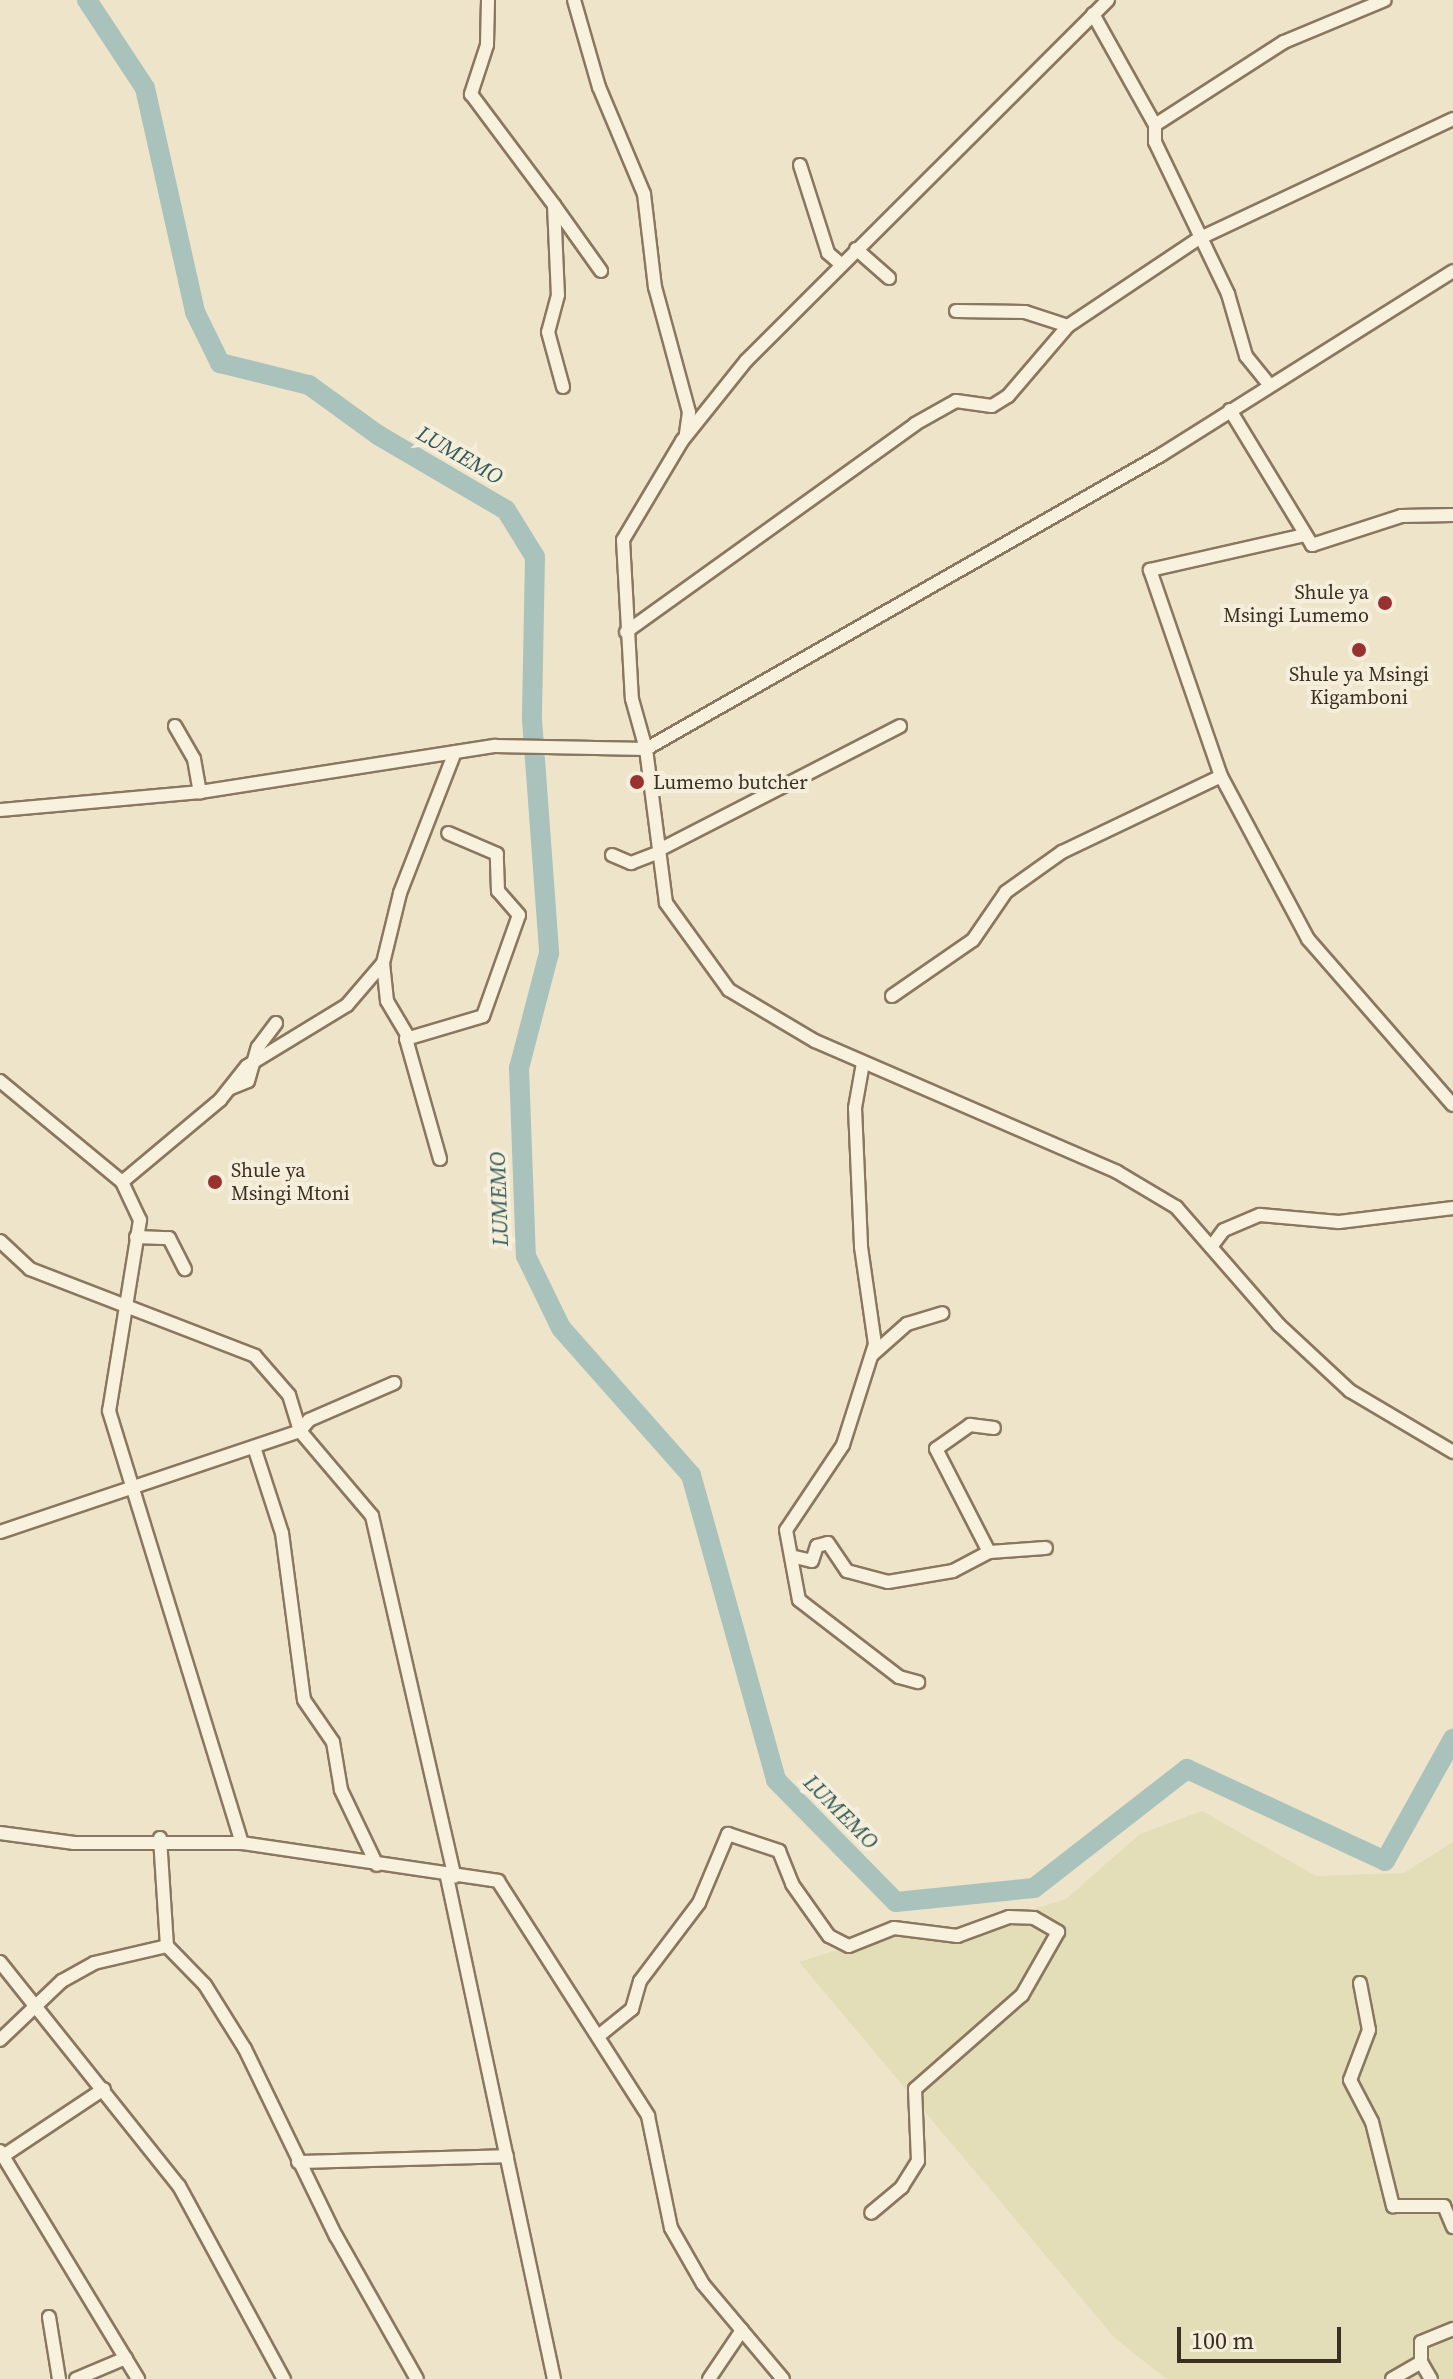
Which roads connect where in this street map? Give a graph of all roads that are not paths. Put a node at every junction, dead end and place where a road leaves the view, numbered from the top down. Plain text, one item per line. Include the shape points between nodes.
1 (488, 0) edge
2 (574, 0) edge
3 (1107, 0) edge
4 (1385, 0) edge
5 (1093, 14) junction
6 (1453, 119) edge
7 (1155, 125) junction
8 (800, 165) dead end
9 (554, 205) junction
10 (1198, 239) junction
11 (856, 249) junction
12 (842, 265) junction
13 (601, 271) dead end
14 (1453, 271) edge
15 (889, 278) dead end
16 (956, 311) dead end
17 (1068, 326) junction
18 (1270, 386) junction
19 (563, 387) dead end
20 (1230, 410) junction
21 (685, 437) junction
22 (1453, 515) edge
23 (1305, 535) junction
24 (626, 632) junction
25 (175, 726) dead end
26 (900, 726) dead end
27 (646, 749) junction
28 (455, 752) junction
29 (1221, 776) junction
30 (200, 792) junction
31 (0, 810) edge
32 (448, 833) dead end
33 (659, 851) junction
34 (612, 855) dead end
35 (383, 963) junction
36 (892, 996) dead end
37 (276, 1023) dead end
38 (409, 1038) junction
39 (256, 1060) junction
40 (863, 1063) junction
41 (0, 1081) edge
42 (1453, 1105) edge
43 (440, 1159) dead end
44 (122, 1182) junction
45 (1453, 1208) edge
46 (136, 1237) junction
47 (0, 1241) edge
48 (1211, 1247) junction
49 (185, 1269) dead end
50 (123, 1310) junction
51 (942, 1313) dead end
52 (872, 1355) junction
53 (394, 1383) dead end
54 (994, 1428) dead end
55 (300, 1431) junction
56 (254, 1447) junction
57 (1453, 1452) edge
58 (133, 1488) junction
59 (0, 1532) edge
60 (1046, 1548) dead end
61 (989, 1552) junction
62 (795, 1557) junction
63 (918, 1682) dead end
64 (0, 1833) edge
65 (160, 1838) junction
66 (242, 1843) junction
67 (377, 1865) junction
68 (451, 1877) junction
69 (167, 1946) junction
70 (0, 1962) edge
71 (1360, 1983) dead end
72 (35, 2004) junction
73 (601, 2034) junction
74 (0, 2040) edge
75 (104, 2089) junction
76 (2, 2154) edge
77 (507, 2156) junction
78 (298, 2162) junction
79 (871, 2213) dead end
80 (1453, 2227) edge
81 (49, 2317) dead end
82 (1453, 2329) edge
83 (742, 2330) junction
84 (126, 2358) junction
85 (1421, 2362) junction
86 (59, 2379) edge
87 (76, 2379) edge
88 (138, 2379) edge
89 (284, 2379) edge
90 (417, 2379) edge
91 (554, 2379) edge
92 (710, 2379) edge
93 (783, 2379) edge
94 (1392, 2379) edge
95 (1431, 2379) edge

1 - 9 street via 487,45 471,94
2 - 21 street via 599,87 644,194 655,287 689,412
3 - 5 street
4 - 7 street via 1284,42
5 - 7 street
5 - 11 street
6 - 10 street
7 - 10 street via 1155,142
8 - 12 street via 828,253
9 - 13 street
9 - 19 street via 558,295 548,332
10 - 17 street
10 - 18 street via 1228,294 1246,356
11 - 12 street
11 - 15 street
12 - 21 street
14 - 18 street
16 - 17 street via 1025,312
17 - 24 street via 1008,396 992,406 956,401 915,424
18 - 20 street
20 - 23 street
20 - 27 street
21 - 24 street via 623,540
22 - 23 street via 1401,516 1312,545
23 - 29 street via 1150,570
24 - 27 street via 632,699
25 - 30 street via 194,759
26 - 33 street
27 - 28 street via 495,746
27 - 33 street
28 - 30 street
28 - 35 street via 400,893
29 - 36 street via 1062,852 1006,892 973,940
29 - 42 street via 1308,939
30 - 31 street
32 - 38 street via 497,854 498,891 519,915 483,1016
33 - 34 street via 631,863
33 - 40 street via 666,903 729,990
35 - 38 street via 387,1001
35 - 39 street via 347,1005
37 - 39 street
38 - 43 street via 408,1063
39 - 44 street
40 - 48 street via 1117,1172 1176,1207
40 - 52 street via 855,1108
41 - 44 street
44 - 46 street via 140,1220
45 - 48 street via 1339,1222 1260,1215 1224,1230
46 - 49 street via 169,1238
46 - 50 street
47 - 50 street via 30,1269
48 - 57 street via 1279,1325 1350,1391
50 - 55 street via 255,1356 289,1395
50 - 58 street via 109,1411
51 - 52 street via 907,1324
52 - 62 street via 843,1445 786,1530
53 - 55 street via 309,1420
54 - 61 street via 970,1425 936,1449
55 - 56 street
55 - 68 street via 372,1516
56 - 58 street
56 - 67 street via 282,1533 304,1700 333,1742 341,1790
58 - 59 street
58 - 66 street via 181,1662
60 - 61 street
61 - 62 street via 953,1571 888,1582 847,1571 828,1543 817,1546 812,1561
62 - 63 street via 799,1600 899,1677
64 - 65 street via 74,1843
65 - 66 street
65 - 69 street
66 - 67 street
67 - 68 street
68 - 73 street via 498,1881
68 - 77 street
69 - 72 street via 94,1963
69 - 78 street via 205,1985 245,2049
70 - 72 street
71 - 80 street via 1369,2030 1350,2080 1372,2122 1393,2206 1444,2206
72 - 74 street
72 - 75 street
73 - 79 street via 632,2009 640,1981 699,1903 728,1834 779,1851 792,1884 829,1936 849,1946 894,1928 957,1936 1009,1917 1034,1918 1058,1932 1022,1995 915,2089 918,2161 902,2187
73 - 83 street via 648,2116 671,2228
75 - 76 street
75 - 89 street via 179,2186
76 - 84 street
77 - 78 street
77 - 91 street
78 - 90 street
81 - 86 street
82 - 85 street via 1421,2342
83 - 92 street
83 - 93 street
84 - 87 street
84 - 88 street
85 - 94 street
85 - 95 street

